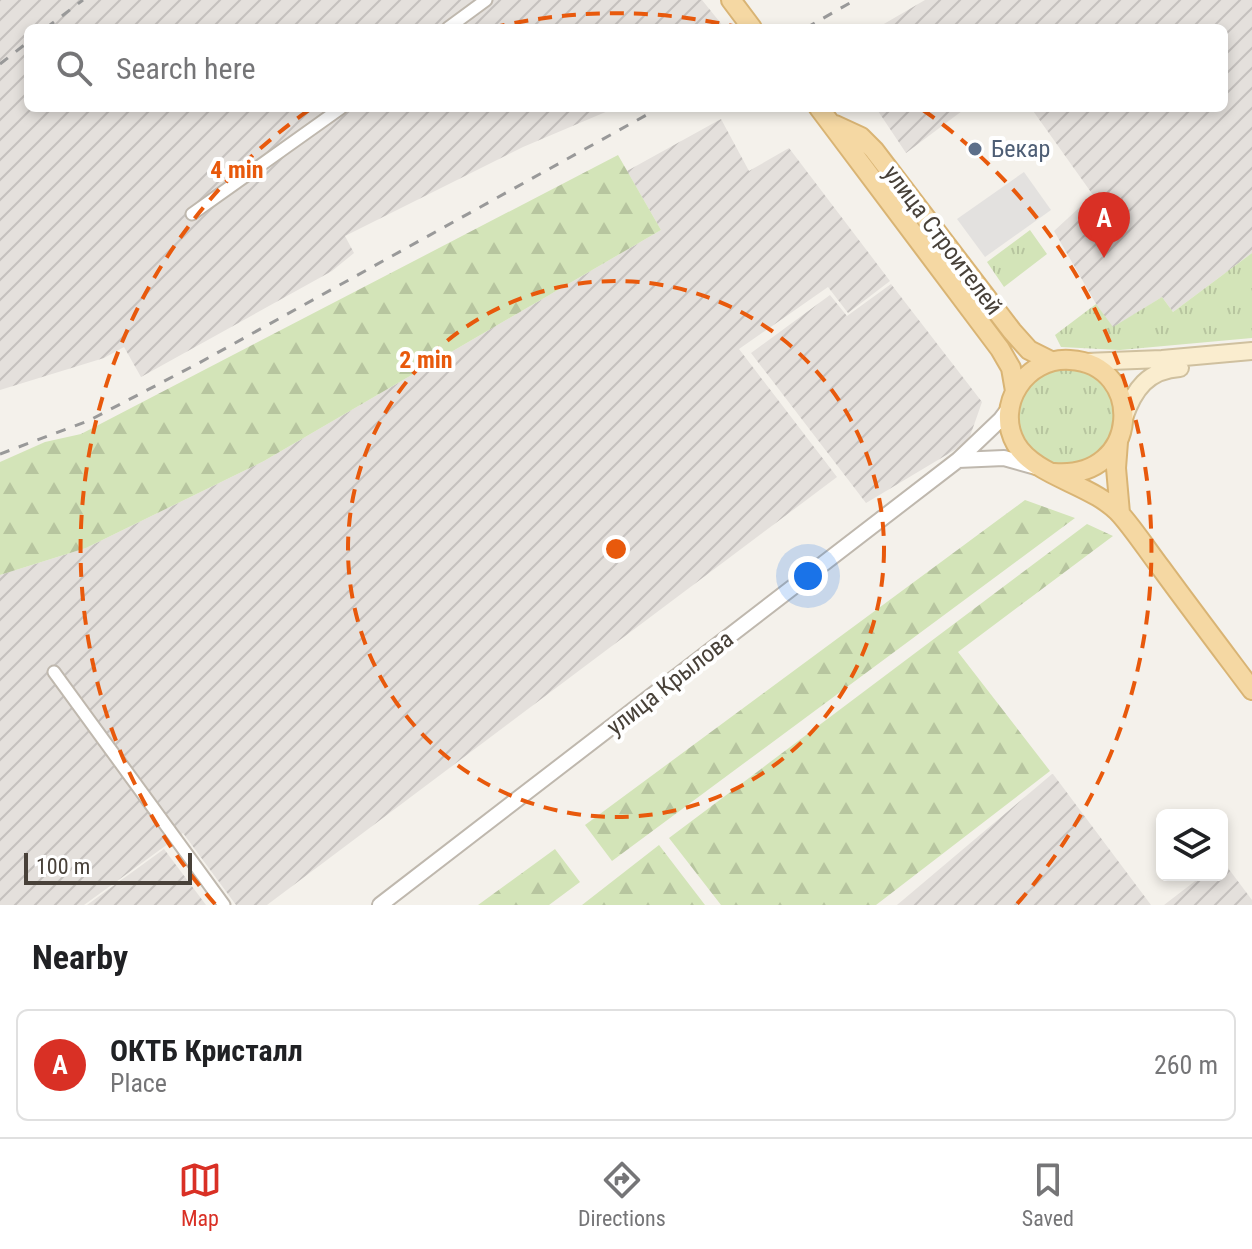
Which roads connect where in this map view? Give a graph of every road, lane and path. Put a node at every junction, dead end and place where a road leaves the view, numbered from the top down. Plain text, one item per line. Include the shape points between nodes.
1 (486, 0) edge
2 (731, 0) edge
3 (453, 24) edge
4 (749, 24) edge
5 (335, 112) edge
6 (822, 112) edge
7 (832, 124) junction
8 (192, 214) dead end
9 (1252, 351) edge
10 (1051, 361) junction
11 (1085, 362) junction
12 (1252, 362) edge
13 (1012, 399) junction
14 (1124, 418) junction
15 (1118, 442) junction
16 (958, 460) junction
17 (1048, 470) junction
18 (1120, 513) junction
19 (54, 672) dead end
20 (1252, 690) edge
21 (224, 905) edge
22 (380, 905) edge

1 - 3 street
2 - 4 main road
5 - 8 street
6 - 7 main road, улица Строителей
7 - 10 main road, улица Строителей via 861,137 874,150 1012,331 1029,350
7 - 13 main road, улица Строителей via 1000,349 1011,368
9 - 11 main road
10 - 11 main road
10 - 13 main road via 1024,378
11 - 14 main road via 1115,386
12 - 14 main road via 1157,372 1135,392
13 - 16 street, улица Крылова via 1001,419
13 - 17 main road, улица Строителей via 1015,443 1026,458
14 - 15 main road
15 - 17 main road via 1098,465 1069,474
15 - 18 main road
16 - 17 street via 1004,458
16 - 22 street, улица Крылова
17 - 18 main road, улица Строителей
18 - 20 main road, улица Строителей
19 - 21 street

